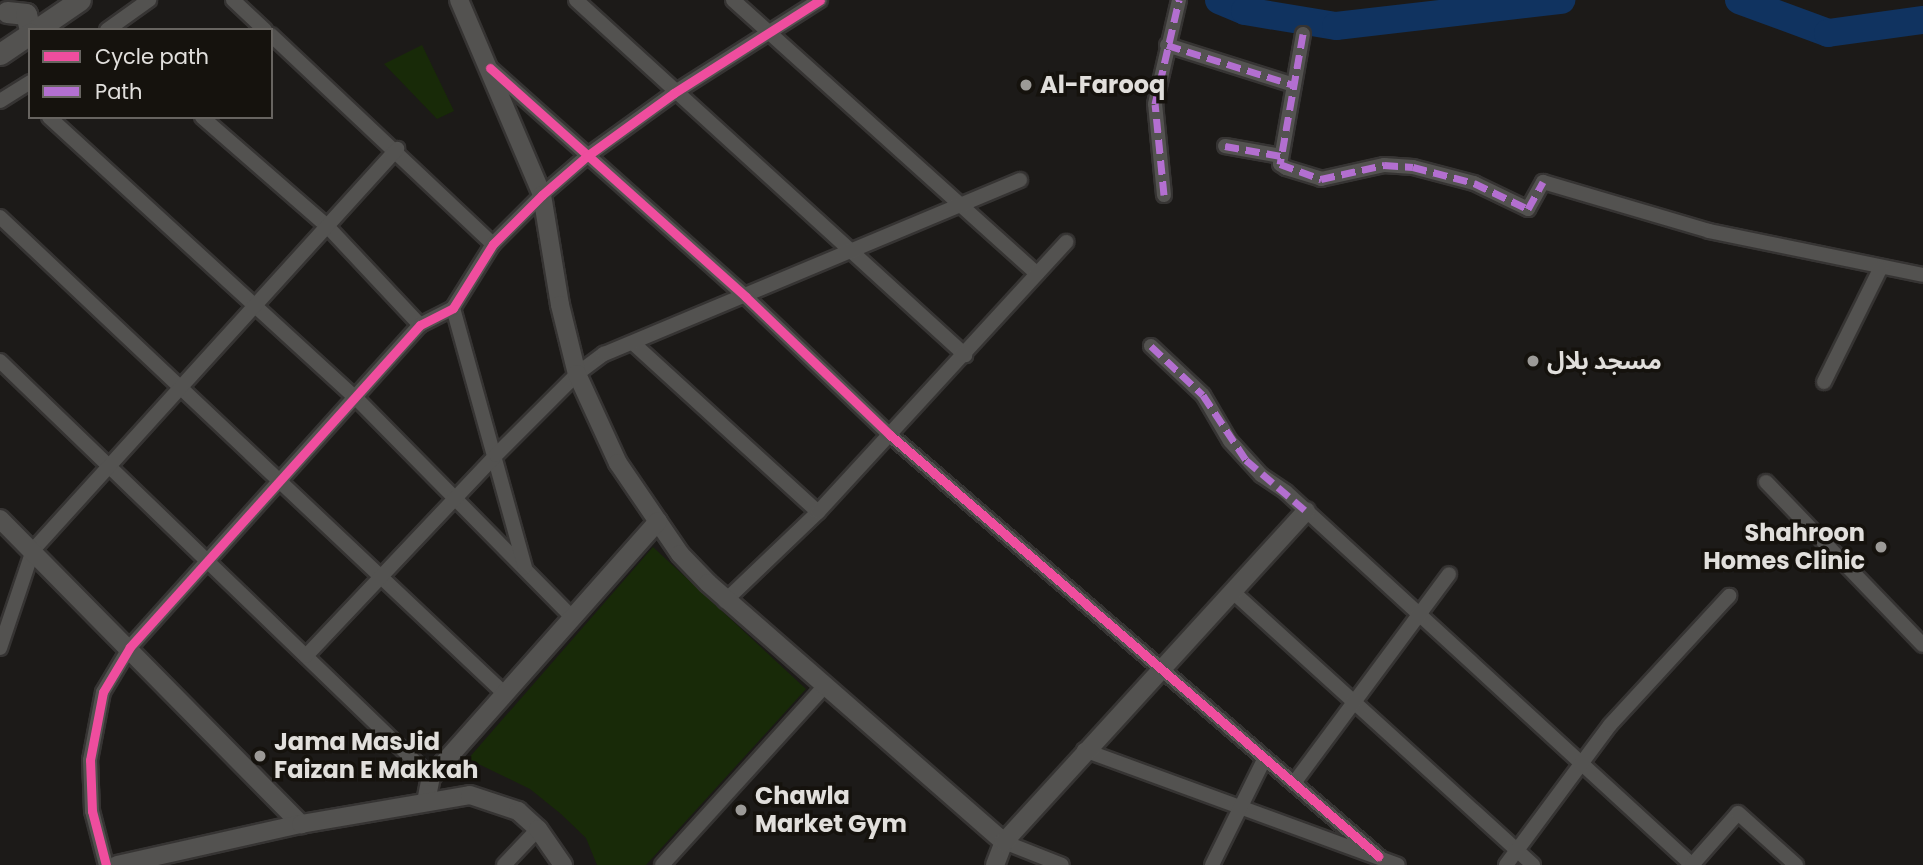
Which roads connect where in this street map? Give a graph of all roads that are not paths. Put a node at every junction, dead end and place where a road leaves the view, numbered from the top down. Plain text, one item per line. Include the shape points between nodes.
1 (25, 0) edge
2 (80, 0) edge
3 (149, 0) edge
4 (233, 0) edge
5 (459, 0) edge
6 (576, 0) edge
7 (733, 0) edge
8 (820, 0) edge
9 (1179, 0) edge
10 (3, 15) edge
11 (29, 28) edge
12 (38, 28) edge
13 (110, 28) edge
14 (263, 28) edge
15 (766, 31) junction
16 (28, 34) edge
17 (1303, 34) dead end
18 (273, 37) edge
19 (1167, 45) junction
20 (0, 54) edge
21 (490, 68) junction
22 (24, 85) edge
23 (1294, 85) junction
24 (674, 93) junction
25 (0, 101) edge
26 (51, 119) edge
27 (204, 119) edge
28 (1225, 146) dead end
29 (397, 149) junction
30 (587, 156) junction
31 (1281, 156) junction
32 (1020, 180) dead end
33 (542, 195) junction
34 (1164, 195) dead end
35 (965, 206) junction
36 (0, 217) edge
37 (327, 226) junction
38 (1066, 242) dead end
39 (493, 244) junction
40 (854, 252) junction
41 (1881, 267) junction
42 (1037, 274) junction
43 (1923, 275) edge
44 (746, 298) junction
45 (256, 306) junction
46 (453, 309) junction
47 (420, 325) junction
48 (634, 344) junction
49 (1151, 346) dead end
50 (965, 355) junction
51 (0, 361) edge
52 (577, 374) junction
53 (1824, 382) dead end
54 (181, 386) junction
55 (356, 398) junction
56 (890, 435) junction
57 (496, 455) junction
58 (110, 463) junction
59 (281, 481) junction
60 (1766, 482) dead end
61 (456, 497) junction
62 (1306, 511) junction
63 (818, 512) junction
64 (0, 519) edge
65 (658, 521) junction
66 (33, 550) junction
67 (209, 560) junction
68 (526, 569) junction
69 (1449, 574) dead end
70 (379, 576) junction
71 (1232, 591) junction
72 (1729, 596) dead end
73 (725, 601) junction
74 (572, 617) junction
75 (1419, 617) junction
76 (1923, 645) edge
77 (130, 647) junction
78 (0, 648) edge
79 (306, 656) junction
80 (1163, 669) junction
81 (825, 687) junction
82 (505, 694) junction
83 (1354, 706) junction
84 (1084, 750) junction
85 (1264, 760) junction
86 (1579, 762) junction
87 (431, 776) junction
88 (1294, 783) junction
89 (426, 802) junction
90 (1239, 809) junction
91 (301, 824) junction
92 (538, 830) junction
93 (1004, 842) junction
94 (1517, 851) junction
95 (1378, 856) junction
96 (106, 865) edge
97 (117, 865) edge
98 (504, 865) edge
99 (563, 865) edge
100 (662, 865) edge
101 (995, 865) edge
102 (1062, 865) edge
103 (1212, 865) edge
104 (1398, 865) edge
105 (1506, 865) edge
106 (1533, 865) edge
107 (1692, 865) edge
108 (1796, 865) edge

1 - 10 main road
2 - 12 main road
3 - 13 street
4 - 14 street
5 - 21 street
6 - 24 street
7 - 15 street
8 - 15 street
9 - 19 street
10 - 11 main road via 26,14
15 - 24 street
15 - 35 street
16 - 20 main road
17 - 23 street
18 - 29 street
19 - 23 street
19 - 34 street via 1155,104
21 - 30 street
21 - 33 street
22 - 25 street
23 - 31 street
24 - 30 street
24 - 40 street
26 - 45 street
27 - 37 street
28 - 31 street
29 - 37 street
29 - 39 street
30 - 33 street
30 - 44 street
31 - 41 street via 1280,164 1286,168 1321,179 1384,165 1413,167 1474,183 1528,209 1543,182 1709,232
32 - 35 street
33 - 39 street
33 - 52 street
35 - 40 street
35 - 42 street
36 - 54 street
37 - 45 street
37 - 47 street
38 - 42 street
39 - 46 street
40 - 44 street
40 - 50 street
41 - 43 street
41 - 53 street
42 - 50 street
44 - 48 street
44 - 56 street
45 - 54 street
45 - 55 street
46 - 47 street
46 - 57 street
47 - 55 street
48 - 52 street via 604,354
48 - 63 street
49 - 62 street via 1203,395 1246,460
50 - 56 street
51 - 58 street
52 - 57 street
52 - 65 street via 618,463
54 - 58 street
54 - 59 street
55 - 59 street
55 - 61 street
56 - 63 street
56 - 80 street
57 - 61 street
57 - 68 street
58 - 66 street
58 - 67 street
59 - 67 street
59 - 70 street
60 - 76 street
61 - 68 street
61 - 70 street
62 - 71 street
62 - 75 street
63 - 73 street
64 - 66 street
65 - 73 street via 680,554
65 - 74 street
66 - 77 street
66 - 78 street
67 - 77 street
67 - 79 street
68 - 74 street
69 - 75 street
70 - 79 street
70 - 82 street
71 - 80 street
71 - 83 street
72 - 86 street
73 - 81 street
74 - 82 street
75 - 83 street
75 - 86 street
77 - 91 street
77 - 96 street via 103,692 90,760 92,811
79 - 87 street
80 - 84 street
80 - 85 street
81 - 93 street
81 - 100 street
82 - 87 street
83 - 88 street
83 - 94 street
84 - 90 street
84 - 93 street
85 - 88 street
85 - 90 street
86 - 94 street
86 - 107 street
87 - 89 street
88 - 95 street
89 - 91 street
89 - 92 street via 470,795 518,811
90 - 95 street
90 - 103 street
91 - 97 street
92 - 98 street
92 - 99 street
93 - 101 street
93 - 102 street
94 - 105 street
94 - 106 street
95 - 104 street
107 - 108 street via 1738,813

